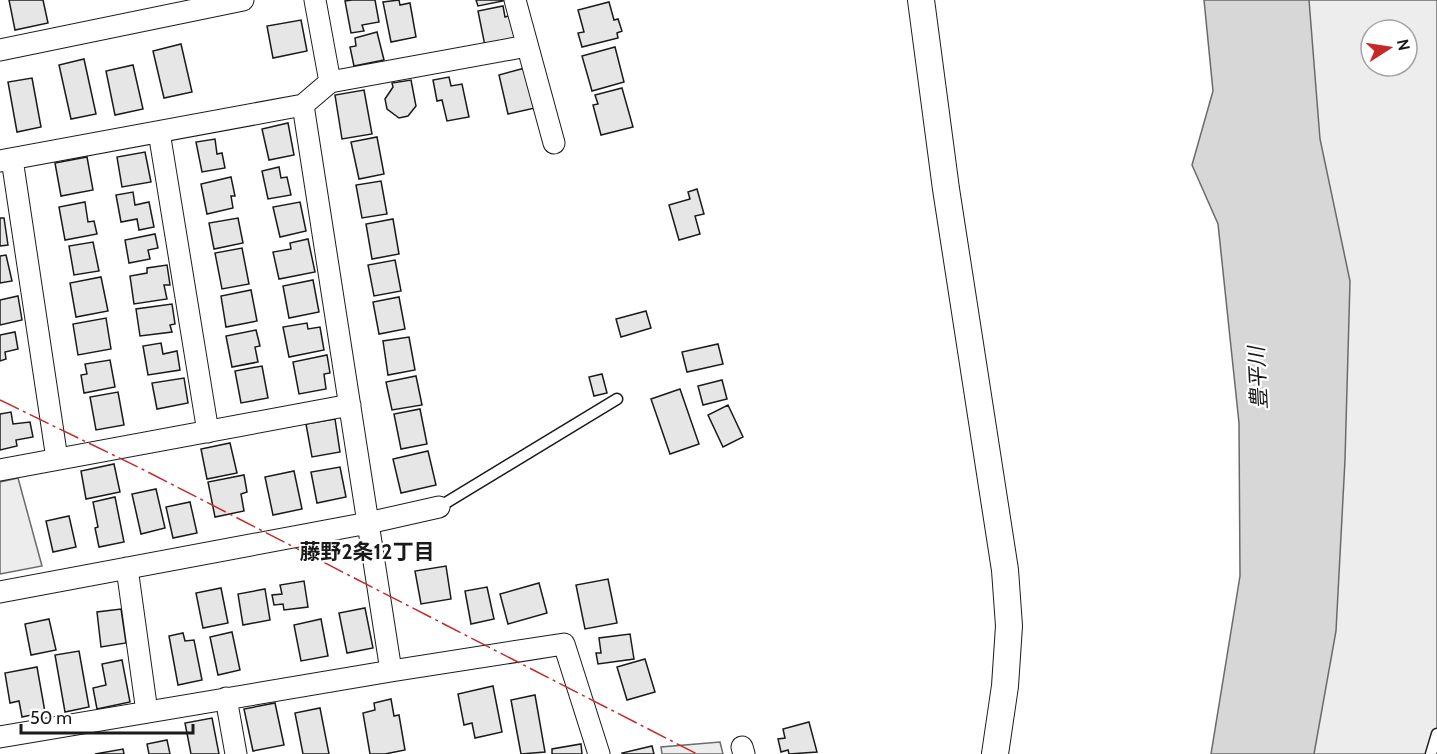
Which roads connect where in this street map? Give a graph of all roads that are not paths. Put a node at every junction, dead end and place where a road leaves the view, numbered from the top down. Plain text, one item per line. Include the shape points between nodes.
1 (315, 0) edge
2 (515, 0) edge
3 (921, 0) edge
4 (236, 1) edge
5 (527, 46) junction
6 (0, 50) edge
7 (330, 82) junction
8 (303, 105) junction
9 (159, 132) junction
10 (554, 143) dead end
11 (6, 160) edge
12 (616, 399) dead end
13 (350, 405) junction
14 (208, 432) junction
15 (57, 459) junction
16 (0, 470) edge
17 (439, 507) joint
18 (368, 523) junction
19 (127, 568) junction
20 (0, 592) edge
21 (391, 670) junction
22 (226, 698) junction
23 (147, 712) junction
24 (1437, 734) edge
25 (0, 737) edge
26 (236, 754) edge
27 (599, 754) edge
28 (995, 754) edge
29 (1431, 754) edge

1 - 7 street
2 - 5 street
3 - 28 street via 1005,570 1009,626
4 - 6 street
5 - 7 street
5 - 10 street
7 - 8 street
8 - 9 street
8 - 13 street
9 - 11 street
9 - 14 street
11 - 15 street
12 - 17 lane
13 - 14 street
13 - 18 street
14 - 15 street
15 - 16 street
17 - 18 street
18 - 19 street
18 - 21 street
19 - 20 street
19 - 23 street
21 - 22 street
21 - 27 street via 564,644
22 - 23 street
22 - 26 street
23 - 25 street
24 - 29 lane

